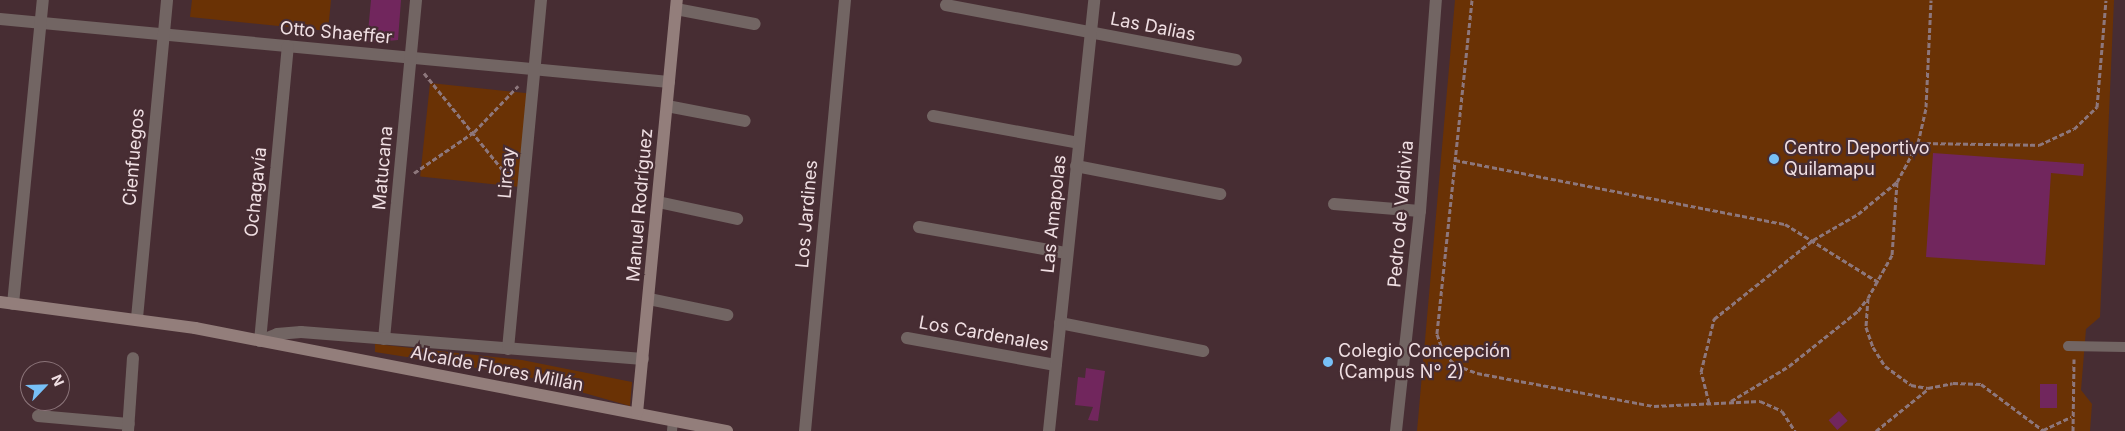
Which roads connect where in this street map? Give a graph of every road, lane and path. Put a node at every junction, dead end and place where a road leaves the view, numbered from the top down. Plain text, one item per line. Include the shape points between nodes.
1 (43, 0) edge
2 (167, 0) edge
3 (416, 0) edge
4 (541, 0) edge
5 (845, 0) edge
6 (1094, 0) edge
7 (1436, 0) edge
8 (1472, 0) edge
9 (1931, 0) edge
10 (2106, 0) edge
11 (676, 5) edge
12 (946, 5) dead end
13 (0, 19) edge
14 (41, 23) junction
15 (755, 24) dead end
16 (1090, 32) junction
17 (163, 34) junction
18 (288, 46) junction
19 (411, 58) junction
20 (1236, 60) dead end
21 (534, 70) junction
22 (669, 82) junction
23 (667, 106) junction
24 (933, 116) dead end
25 (745, 121) dead end
26 (474, 132) junction
27 (1078, 143) junction
28 (1918, 143) junction
29 (1455, 160) junction
30 (1076, 166) junction
31 (1897, 182) junction
32 (399, 184) junction
33 (1220, 194) dead end
34 (522, 195) junction
35 (658, 202) junction
36 (1334, 204) dead end
37 (1420, 211) junction
38 (737, 219) dead end
39 (919, 227) dead end
40 (1813, 240) junction
41 (1067, 253) junction
42 (1878, 282) junction
43 (1868, 298) junction
44 (649, 299) junction
45 (0, 302) edge
46 (13, 304) junction
47 (727, 315) dead end
48 (137, 318) junction
49 (1060, 323) junction
50 (907, 338) dead end
51 (384, 339) junction
52 (260, 341) junction
53 (2071, 346) joint
54 (2125, 346) edge
55 (508, 348) junction
56 (1203, 351) dead end
57 (133, 358) dead end
58 (642, 359) junction
59 (1056, 365) junction
60 (1928, 388) junction
61 (1728, 402) junction
62 (1709, 403) junction
63 (637, 413) junction
64 (38, 416) dead end
65 (2072, 417) junction
66 (672, 426) edge
67 (128, 428) edge
68 (727, 431) edge
69 (804, 431) edge
70 (1049, 431) edge
71 (1396, 431) edge
72 (1795, 431) edge
73 (1876, 431) edge
74 (2043, 431) edge
75 (2073, 431) edge

1 - 14 street
2 - 17 street, Cienfuegos
3 - 19 street, Matucana
4 - 21 street, Lircay
5 - 69 street, Los Jardines
6 - 16 street, Las Amapolas
7 - 37 street, Pedro de Valdivia
8 - 29 path
9 - 28 path via 1926,108
10 - 28 path via 2097,107 2074,129 2039,145
11 - 15 street
11 - 22 street, Manuel Rodríguez
12 - 16 street, Las Dalias
13 - 14 street, Otto Shaeffer
14 - 17 street, Otto Shaeffer
14 - 46 street
16 - 20 street, Las Dalias
16 - 27 street, Las Amapolas
17 - 18 street, Otto Shaeffer
17 - 48 street, Cienfuegos
18 - 19 street, Otto Shaeffer
18 - 52 street, Ochagavía
19 - 21 street, Otto Shaeffer
19 - 26 path
19 - 32 street, Matucana
21 - 22 street, Otto Shaeffer
21 - 26 path
21 - 34 street, Lircay
22 - 23 street, Manuel Rodríguez
23 - 25 street
23 - 35 street, Manuel Rodríguez
24 - 27 street
26 - 32 path
26 - 34 path
27 - 30 street, Las Amapolas
28 - 31 path
29 - 40 path via 1786,224
29 - 62 path via 1437,334 1444,354 1456,365 1477,373 1556,389 1654,406
30 - 33 street
30 - 41 street, Las Amapolas
31 - 40 path via 1858,214
31 - 42 path via 1892,255
32 - 51 street, Matucana
34 - 55 street, Lircay
35 - 38 street
35 - 44 street, Manuel Rodríguez
36 - 37 street
37 - 71 street, Pedro de Valdivia
39 - 41 street
40 - 42 path
40 - 62 path via 1714,319 1701,372
41 - 49 street, Las Amapolas
42 - 43 path
43 - 60 path via 1866,327 1885,366 1910,385
43 - 61 path via 1858,310 1789,366
44 - 47 street
44 - 58 street, Manuel Rodríguez
45 - 46 street, Alcalde Flores Millán
46 - 48 street, Alcalde Flores Millán
48 - 52 street, Alcalde Flores Millán
49 - 56 street
49 - 59 street, Las Amapolas
50 - 59 street, Los Cardenales
51 - 52 street, Alcalde Flores Millán via 289,332
51 - 55 street, Alcalde Flores Millán
52 - 63 street, Alcalde Flores Millán
53 - 54 lane
53 - 65 path
55 - 58 street, Alcalde Flores Millán
57 - 67 street
58 - 63 street, Manuel Rodríguez
59 - 70 street, Las Amapolas
60 - 73 path
60 - 74 path via 1953,383 1981,384
61 - 62 path
61 - 72 path via 1760,401 1782,410
63 - 66 street, Alcalde Flores Millán
64 - 67 street
65 - 74 path
65 - 75 path
66 - 68 street, Alcalde Flores Millán

